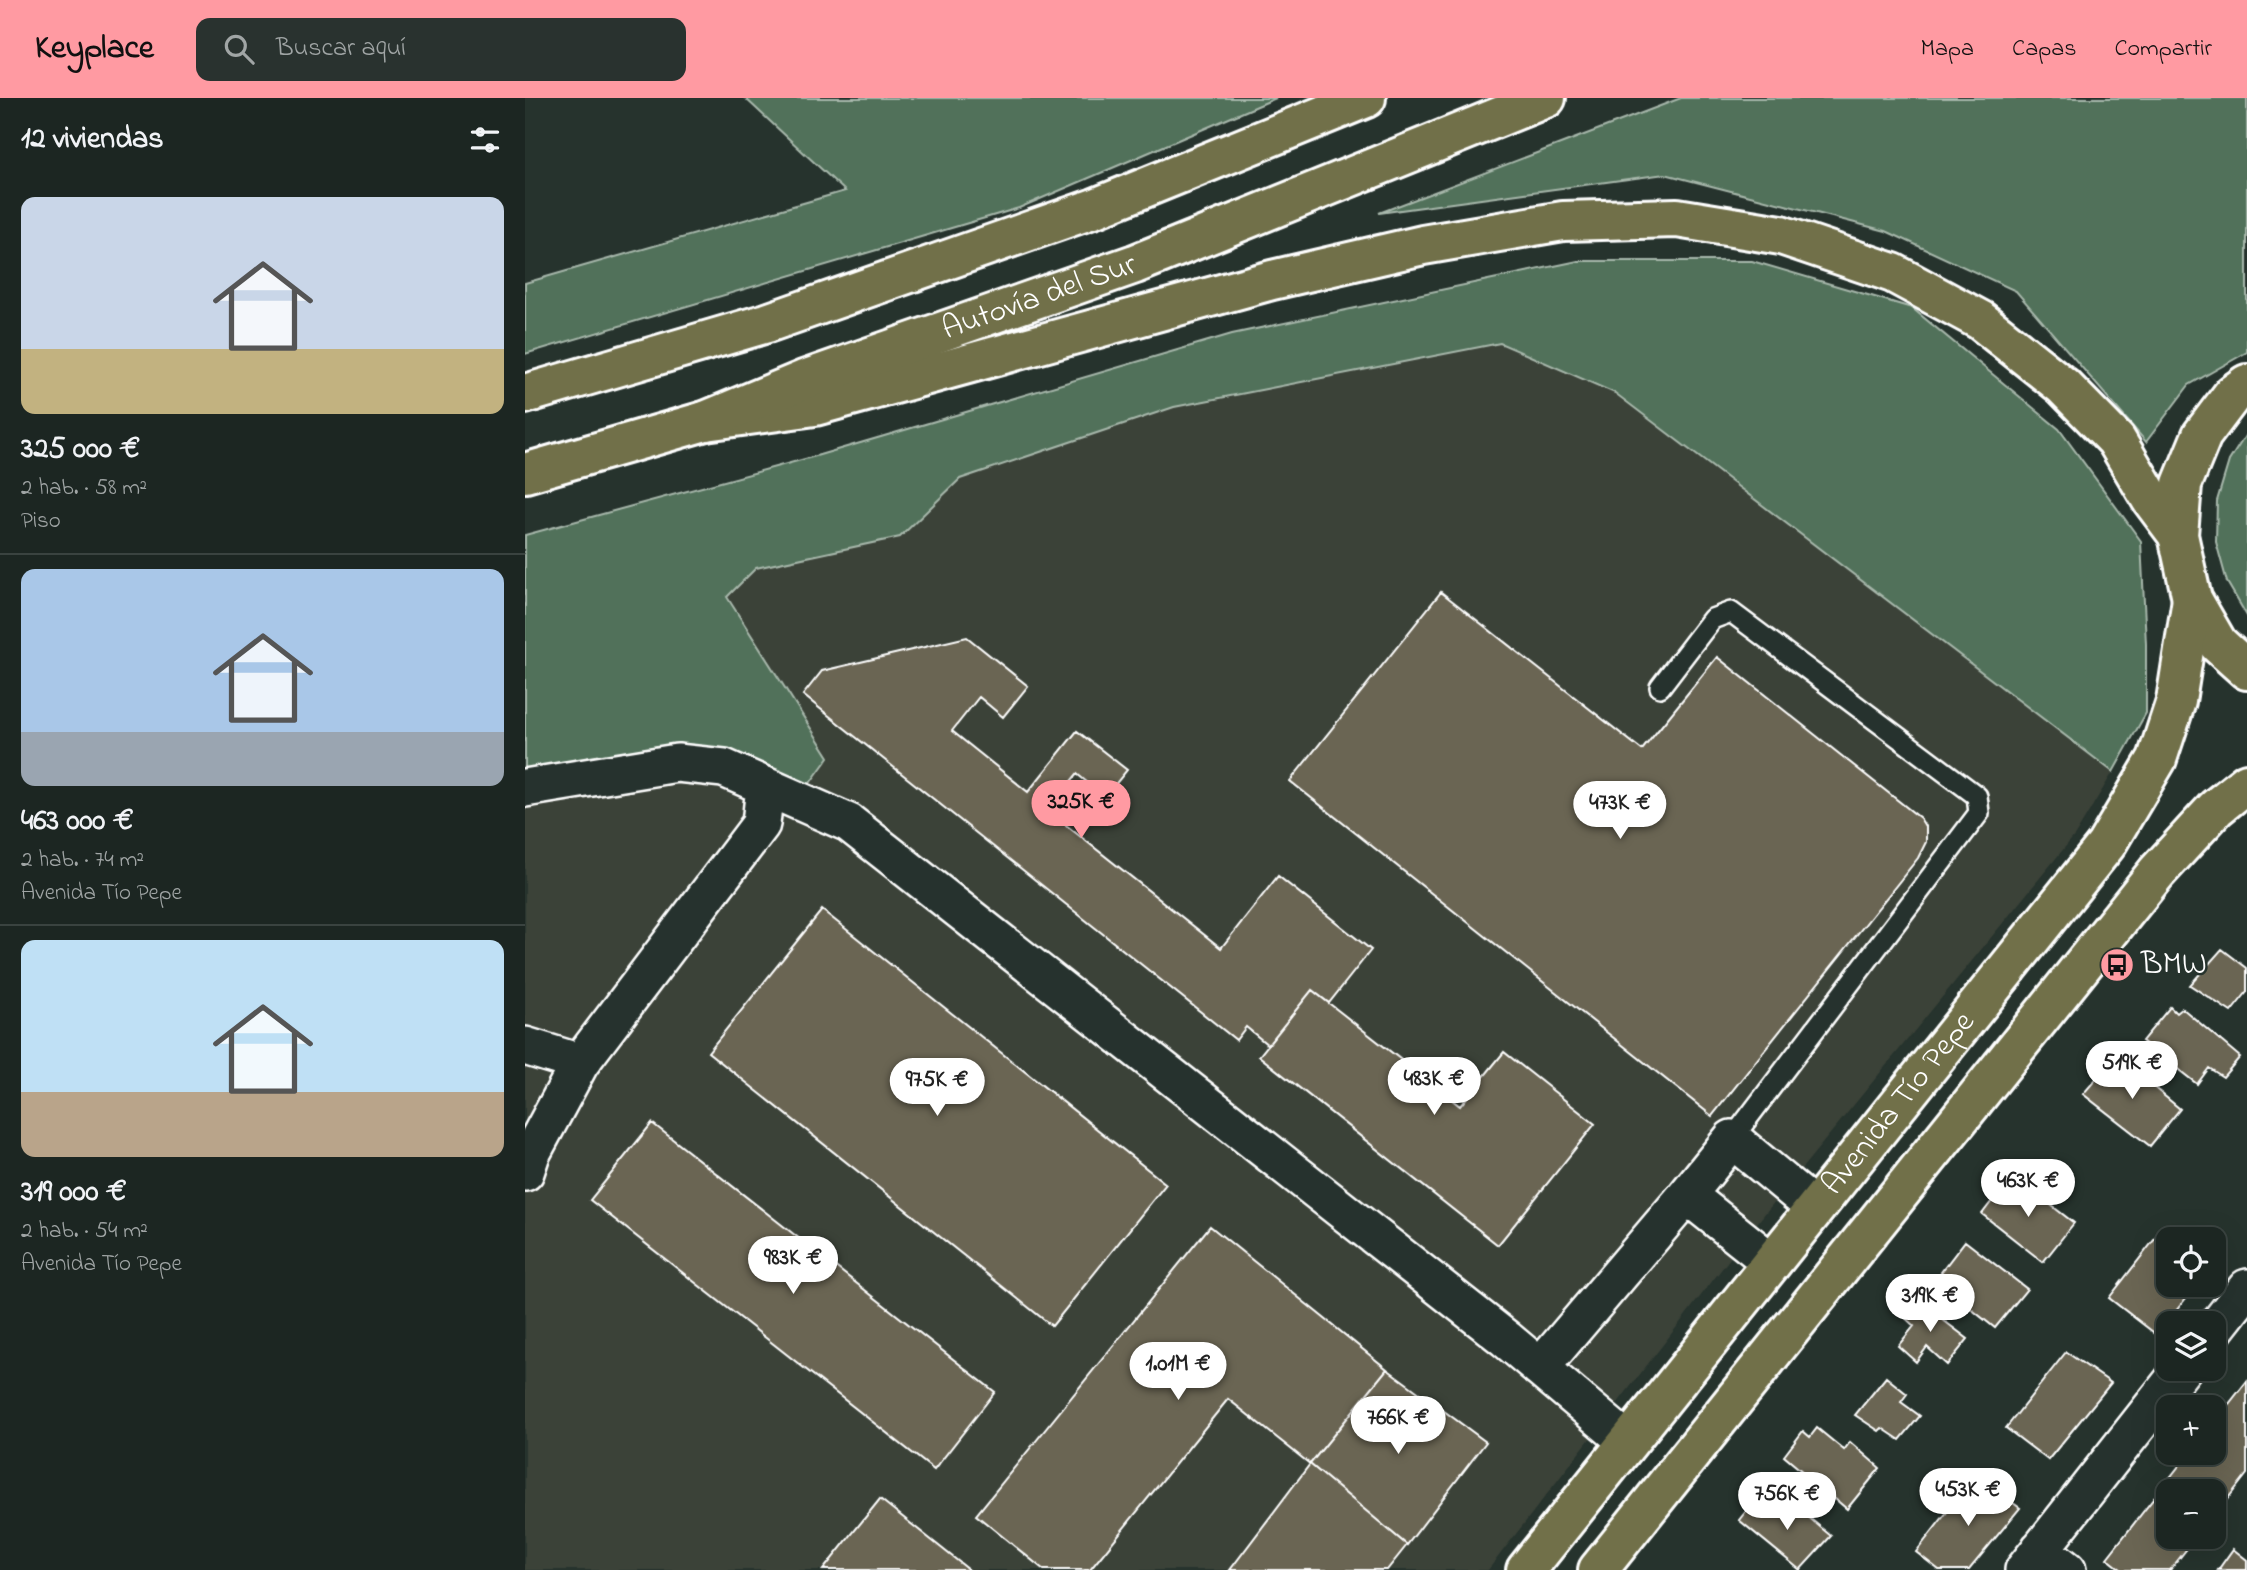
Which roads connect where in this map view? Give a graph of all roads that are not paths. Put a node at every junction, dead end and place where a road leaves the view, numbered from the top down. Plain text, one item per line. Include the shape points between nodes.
1 (1366, 98) edge
2 (1546, 98) edge
3 (2247, 384) edge
4 (525, 394) edge
5 (705, 421) junction
6 (525, 473) edge
7 (2178, 536) junction
8 (2192, 599) junction
9 (2247, 670) edge
10 (1660, 687) dead end
11 (2247, 783) edge
12 (765, 786) junction
13 (525, 788) edge
14 (525, 1046) edge
15 (580, 1063) junction
16 (1732, 1139) junction
17 (525, 1172) edge
18 (1687, 1195) junction
19 (1815, 1208) junction
20 (1771, 1262) junction
21 (2247, 1288) edge
22 (2226, 1315) edge
23 (1540, 1368) junction
24 (2174, 1381) edge
25 (1628, 1442) junction
26 (2044, 1563) edge
27 (1526, 1570) edge
28 (1598, 1570) edge

1 - 4 main road, Autovía del Sur via 1056,222 768,323
2 - 5 main road, Autovía del Sur via 1135,264 804,380
3 - 7 main road via 2233,394 2202,435 2182,484
5 - 6 main road, Autovía del Sur
5 - 7 main road via 815,406 1272,280 1423,245 1563,221 1677,218 1781,235 1893,273 1980,320 2063,386 2116,440
7 - 8 main road
8 - 9 main road via 2218,644
8 - 19 main road, Avenida Tío Pepe via 2176,701 2157,759 2106,845
10 - 16 lane via 1712,619 1731,612 1977,796 1979,813
11 - 28 main road, Avenida Tío Pepe via 2216,808 2157,872
12 - 13 street via 724,768 677,763
12 - 15 street via 761,824
12 - 23 street via 849,823
14 - 15 street
15 - 17 street
16 - 18 street
16 - 19 street
18 - 20 street
18 - 23 street
19 - 20 main road, Avenida Tío Pepe
20 - 25 main road, Avenida Tío Pepe
21 - 22 street
23 - 25 street
24 - 26 street
25 - 27 main road, Avenida Tío Pepe

